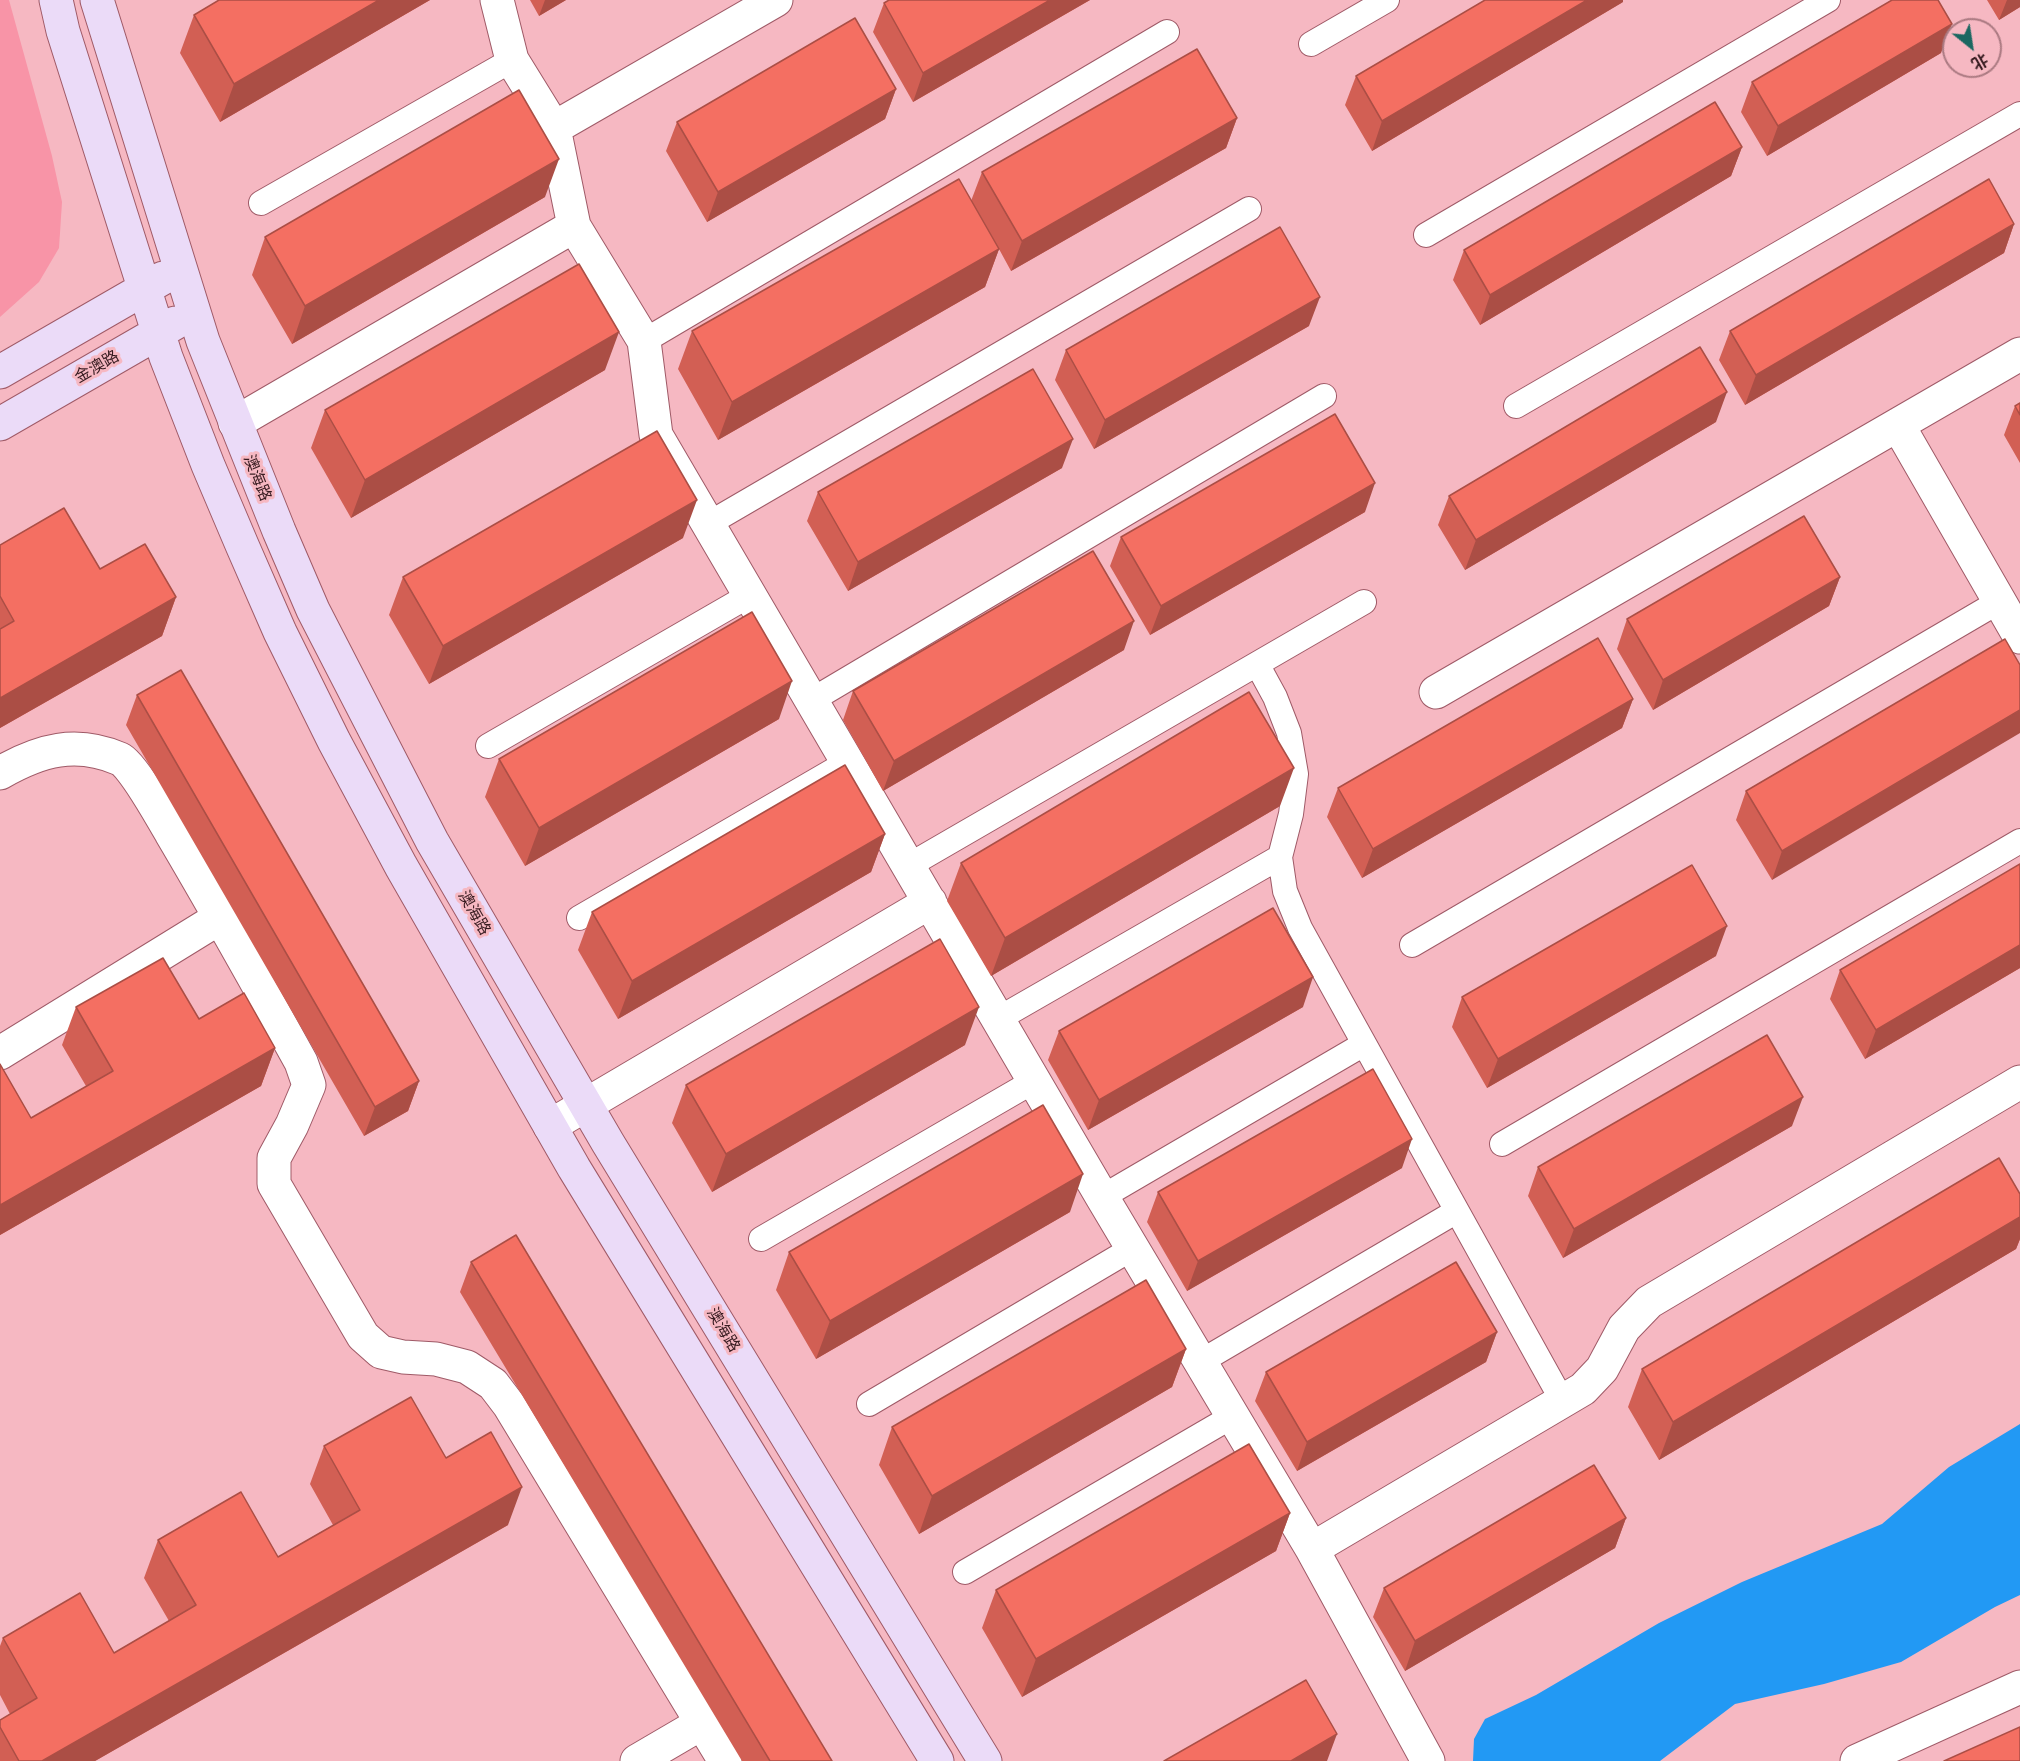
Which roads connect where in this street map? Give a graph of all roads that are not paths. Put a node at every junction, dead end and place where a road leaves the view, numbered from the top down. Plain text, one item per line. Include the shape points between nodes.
1 (56, 0) edge
2 (97, 0) edge
3 (497, 0) edge
4 (776, 0) edge
5 (1387, 0) edge
6 (1828, 0) edge
7 (1167, 32) dead end
8 (1311, 44) dead end
9 (512, 60) junction
10 (2020, 114) edge
11 (554, 128) junction
12 (261, 203) dead end
13 (1249, 210) dead end
14 (574, 226) junction
15 (1426, 235) dead end
16 (180, 268) junction
17 (144, 289) junction
18 (194, 312) junction
19 (158, 332) junction
20 (644, 341) junction
21 (2020, 354) edge
22 (0, 372) edge
23 (1324, 396) dead end
24 (1516, 406) dead end
25 (235, 423) junction
26 (0, 424) edge
27 (1898, 425) junction
28 (708, 524) junction
29 (750, 595) junction
30 (2000, 601) junction
31 (1364, 602) dead end
32 (2020, 636) edge
33 (1257, 664) junction
34 (1436, 692) dead end
35 (812, 700) junction
36 (488, 746) dead end
37 (848, 762) junction
38 (0, 773) edge
39 (2020, 841) edge
40 (1280, 857) junction
41 (908, 866) junction
42 (930, 902) junction
43 (220, 917) junction
44 (579, 918) dead end
45 (1412, 945) dead end
46 (998, 1018) junction
47 (1364, 1044) junction
48 (0, 1053) edge
49 (1034, 1081) junction
50 (2020, 1082) edge
51 (586, 1104) junction
52 (550, 1126) junction
53 (1502, 1144) dead end
54 (1102, 1197) junction
55 (1457, 1211) junction
56 (761, 1239) dead end
57 (1133, 1248) junction
58 (1200, 1362) junction
59 (1563, 1402) junction
60 (869, 1404) dead end
61 (1233, 1416) junction
62 (1312, 1549) junction
63 (965, 1572) dead end
64 (2020, 1687) edge
65 (702, 1723) junction
66 (1424, 1760) edge
67 (637, 1761) edge
68 (725, 1761) edge
69 (937, 1761) edge
70 (985, 1761) edge
71 (1857, 1761) edge

1 - 17 main road
2 - 16 main road, 澳海路
3 - 9 street
4 - 11 street
5 - 8 lane
6 - 15 lane
7 - 20 lane
9 - 11 street
9 - 12 lane
10 - 24 lane
11 - 14 street
13 - 28 lane
14 - 20 street
14 - 25 street
16 - 17 main road
16 - 18 main road, 澳海路
17 - 19 main road
17 - 22 main road
18 - 19 main road, 金澳路
18 - 25 main road, 澳海路
19 - 26 main road, 金澳路
19 - 52 main road via 208,465 280,632 401,866
20 - 28 street via 646,441
21 - 27 street
23 - 35 lane
25 - 51 main road, 澳海路 via 313,610 360,703 432,841
27 - 30 street
27 - 34 street
28 - 29 street
29 - 35 street
29 - 36 lane
30 - 32 street
30 - 45 lane
31 - 33 lane
33 - 40 lane via 1289,733 1296,774
33 - 41 lane
35 - 37 street
37 - 41 street
37 - 44 lane
38 - 43 street via 40,753 79,747 123,759 145,789
39 - 53 lane
40 - 46 lane
40 - 47 lane via 1285,891 1300,928
41 - 42 street
42 - 46 street
42 - 51 street
43 - 48 street
43 - 65 street via 302,1062 309,1085 274,1158 274,1184 363,1336 381,1352 467,1367 493,1384
46 - 49 street
47 - 54 lane
47 - 55 lane
49 - 54 street
49 - 56 lane
50 - 59 street via 1649,1302 1624,1328 1602,1369
51 - 52 street
51 - 70 main road, 澳海路
52 - 69 main road
54 - 57 street
55 - 58 lane
55 - 59 lane
57 - 58 street
57 - 60 lane
58 - 61 street
59 - 62 street
61 - 62 street
61 - 63 lane
62 - 66 street
64 - 71 street
65 - 67 street
65 - 68 street

